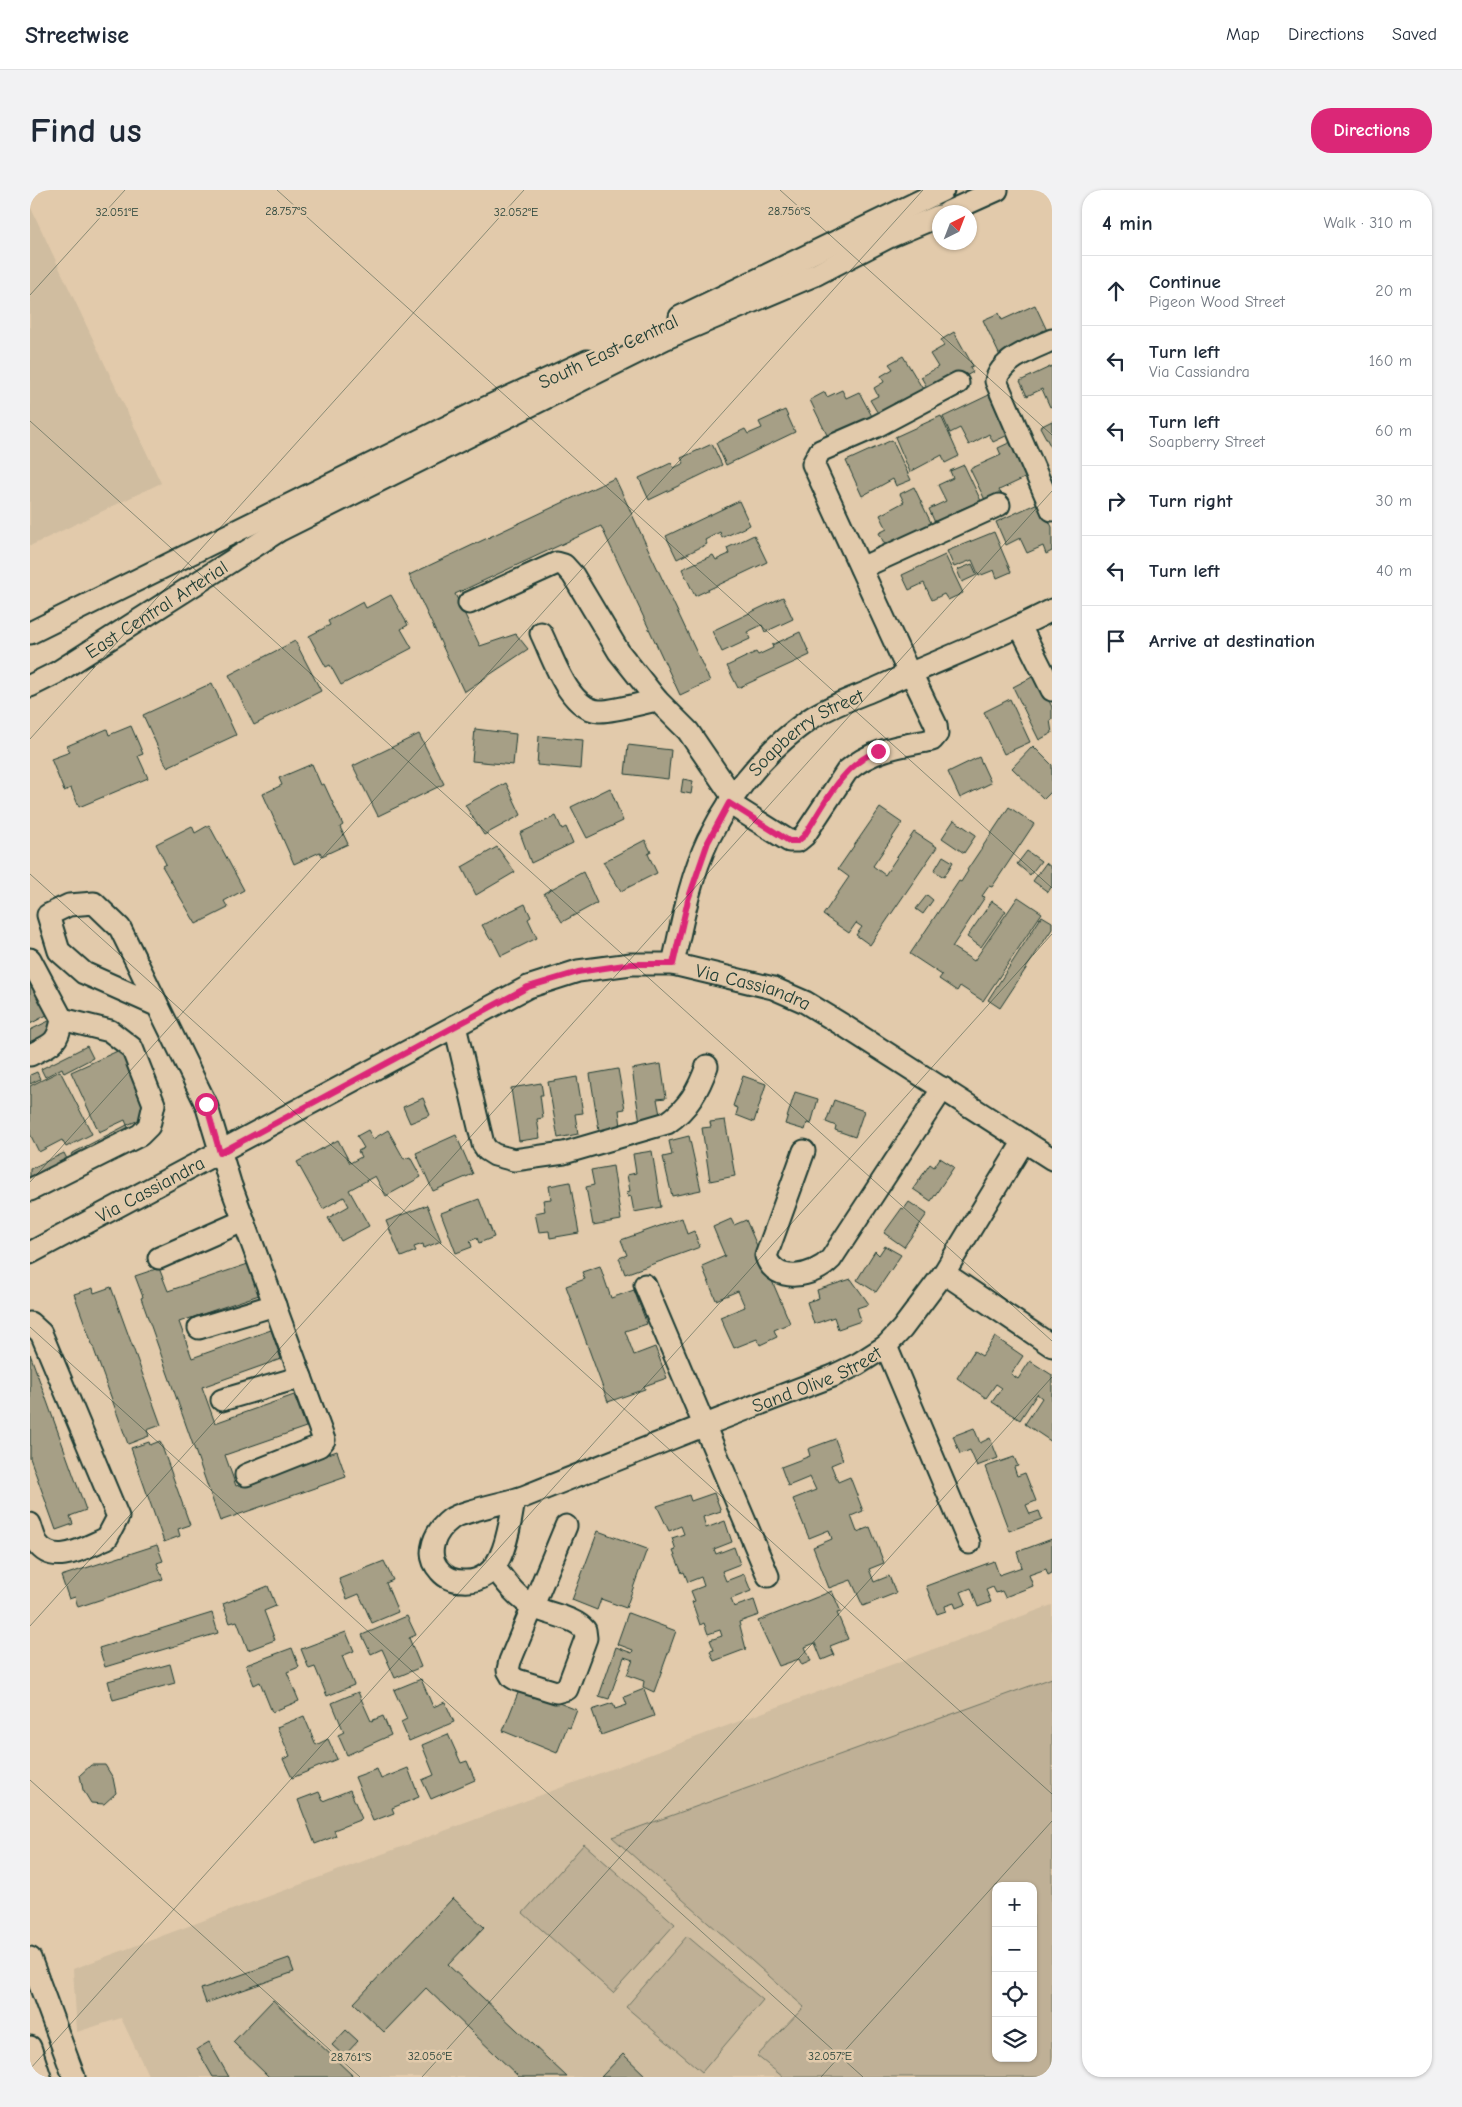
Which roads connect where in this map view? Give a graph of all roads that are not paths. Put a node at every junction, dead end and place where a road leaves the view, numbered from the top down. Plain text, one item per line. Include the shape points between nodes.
1 (997, 190) edge
2 (929, 193) edge
3 (935, 205) edge
4 (964, 205) edge
5 (932, 219) edge
6 (1052, 340) edge
7 (958, 382) dead end
8 (1046, 481) edge
9 (999, 505) dead end
10 (1052, 510) edge
11 (276, 521) junction
12 (861, 568) junction
13 (469, 603) dead end
14 (1052, 610) edge
15 (1020, 626) junction
16 (30, 633) edge
17 (541, 633) dead end
18 (910, 673) junction
19 (30, 686) edge
20 (1052, 690) edge
21 (657, 700) junction
22 (731, 800) junction
23 (39, 917) edge
24 (30, 959) edge
25 (673, 964) junction
26 (156, 1005) junction
27 (62, 1019) junction
28 (456, 1026) junction
29 (30, 1055) edge
30 (707, 1066) dead end
31 (943, 1088) junction
32 (1024, 1140) junction
33 (804, 1151) dead end
34 (220, 1153) junction
35 (1052, 1159) edge
36 (30, 1190) edge
37 (244, 1221) junction
38 (30, 1253) edge
39 (159, 1258) dead end
40 (944, 1272) junction
41 (645, 1285) dead end
42 (275, 1305) junction
43 (30, 1323) edge
44 (199, 1328) dead end
45 (886, 1346) junction
46 (1052, 1346) edge
47 (301, 1377) junction
48 (222, 1400) dead end
49 (704, 1424) junction
50 (246, 1475) dead end
51 (514, 1500) junction
52 (30, 1524) edge
53 (566, 1526) dead end
54 (969, 1543) dead end
55 (494, 1567) junction
56 (768, 1576) dead end
57 (30, 1958) edge
58 (30, 2047) edge
59 (40, 2077) edge
60 (74, 2077) edge

1 - 4 street, South East Central
2 - 3 street
2 - 11 street, South East Central via 773,274 483,409
5 - 11 street, South East Central via 817,274 664,339
6 - 8 street via 1007,364 999,371 996,380
7 - 12 street via 875,427 820,451 816,457 813,464
8 - 10 street
9 - 12 street
11 - 16 street, East Central Arterial
11 - 19 street, East Central Arterial via 56,672
12 - 18 street
13 - 21 street via 557,562 564,565 573,574 619,652
14 - 15 street, Soapberry Street
15 - 18 street, Soapberry Street
15 - 20 street
17 - 21 street via 571,697 584,707 599,711
18 - 22 street, Soapberry Street via 811,718 766,755
18 - 22 street via 937,734 932,740 878,751 856,764 847,771 798,841 789,841
21 - 22 street via 688,731
22 - 25 street, Soapberry Street via 708,842 688,900
23 - 26 street via 59,951 84,973
23 - 26 street via 69,905 94,903 120,928
24 - 27 street
25 - 28 street, Via Cassiandra via 631,964 578,972 528,987
25 - 31 street, Via Cassiandra via 773,988 805,1002
26 - 34 street via 206,1104
27 - 29 street via 60,1035 54,1044
27 - 36 street via 110,1031 132,1048 154,1104 149,1126 140,1135
28 - 30 street via 483,1144 487,1150 514,1160 564,1153 667,1123 678,1116 700,1087
28 - 34 street, Via Cassiandra
31 - 32 street, Via Cassiandra
31 - 33 street via 831,1260 818,1270 789,1276 774,1269 766,1256
32 - 35 street, Via Cassiandra
32 - 40 street, Sand Olive Street
34 - 37 street
34 - 38 street, Via Cassiandra
37 - 39 street
37 - 42 street
40 - 45 street, Sand Olive Street via 914,1315
40 - 46 street
41 - 49 street
42 - 44 street
42 - 47 street
43 - 52 street via 41,1333 118,1517 107,1538 65,1556 48,1552 37,1544
45 - 49 street, Sand Olive Street via 833,1376
45 - 54 street
47 - 48 street
47 - 50 street via 323,1443
49 - 51 street, Sand Olive Street
49 - 56 street
51 - 55 street via 508,1534
51 - 55 street, Sand Olive Street via 453,1518 439,1530 433,1545 432,1559 448,1578 472,1582
53 - 55 street via 533,1607
57 - 60 street
58 - 59 street

